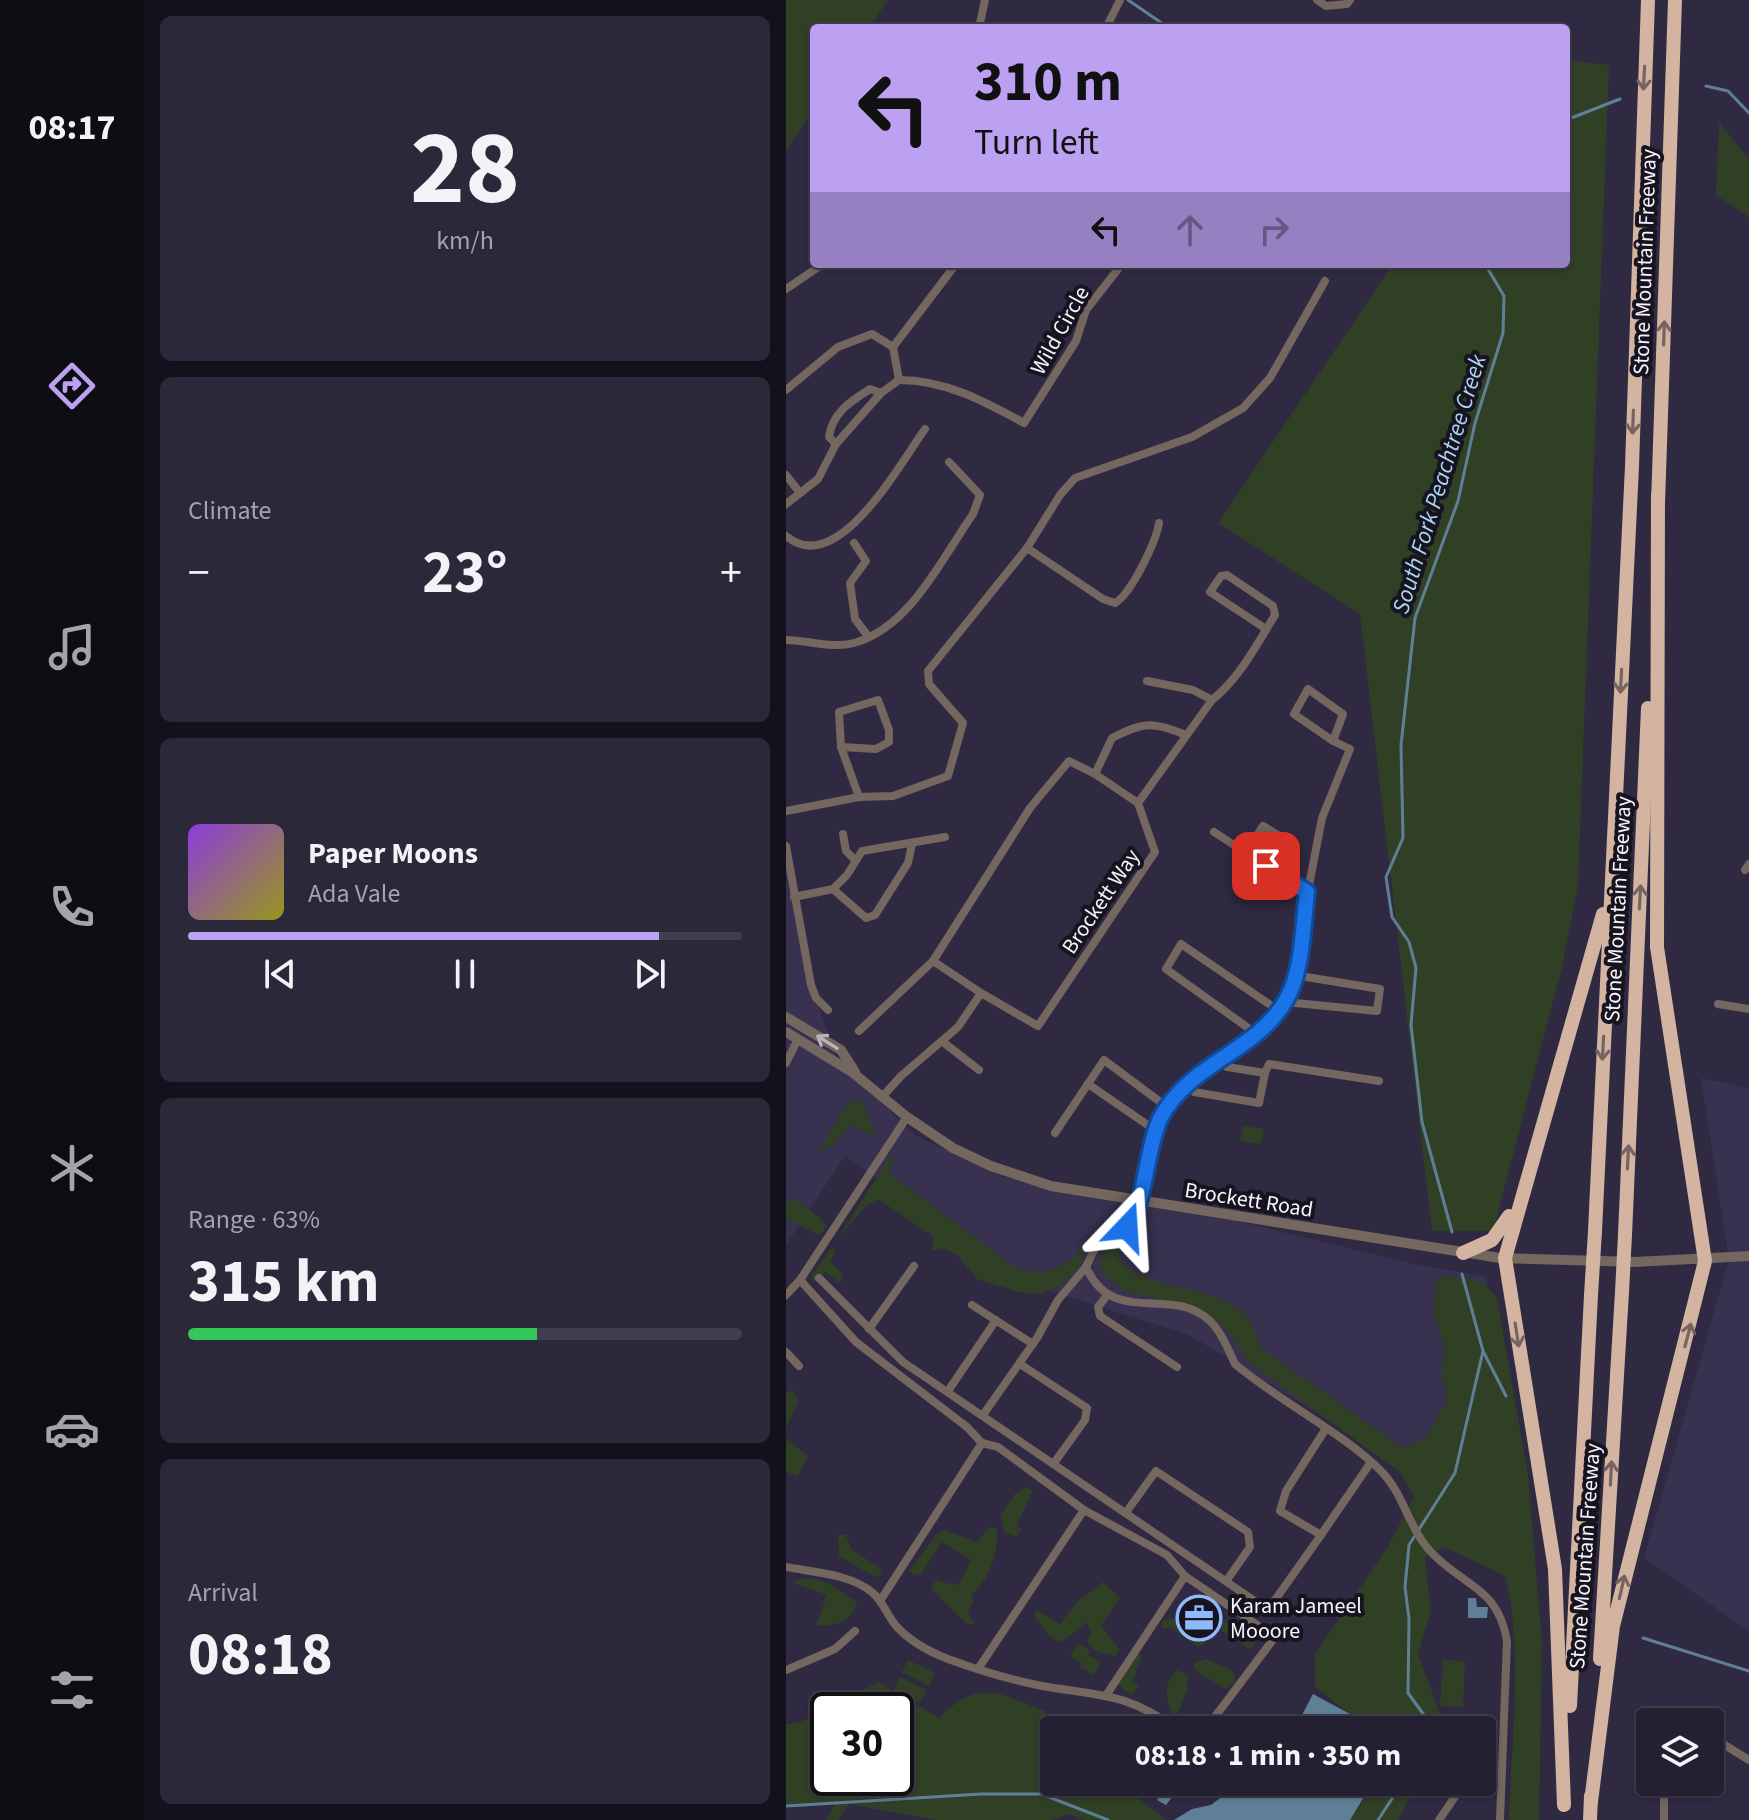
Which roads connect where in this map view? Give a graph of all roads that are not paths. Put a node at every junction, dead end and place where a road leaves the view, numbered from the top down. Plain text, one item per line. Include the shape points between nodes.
1 (985, 0) edge
2 (1317, 0) edge
3 (1350, 0) edge
4 (1648, 0) edge
5 (1675, 0) edge
6 (1119, 2) edge
7 (980, 24) edge
8 (1108, 24) edge
9 (817, 268) edge
10 (953, 268) edge
11 (1119, 268) edge
12 (1325, 281) dead end
13 (786, 289) edge
14 (893, 347) junction
15 (899, 380) junction
16 (786, 390) edge
17 (881, 393) junction
18 (925, 429) dead end
19 (836, 444) junction
20 (949, 462) dead end
21 (786, 475) edge
22 (800, 493) junction
23 (1658, 495) junction
24 (786, 504) edge
25 (1159, 523) dead end
26 (786, 536) edge
27 (854, 543) dead end
28 (1027, 548) junction
29 (1266, 629) junction
30 (868, 636) junction
31 (786, 640) edge
32 (1147, 681) dead end
33 (1212, 700) junction
34 (1186, 735) junction
35 (1333, 741) junction
36 (841, 747) junction
37 (1095, 774) junction
38 (859, 797) junction
39 (1138, 803) junction
40 (786, 811) edge
41 (1214, 832) dead end
42 (843, 834) dead end
43 (945, 837) dead end
44 (912, 844) junction
45 (1294, 845) dead end
46 (786, 846) edge
47 (1245, 854) junction
48 (855, 860) junction
49 (1610, 886) junction
50 (833, 889) junction
51 (1307, 892) junction
52 (794, 897) junction
53 (933, 961) junction
54 (1294, 975) junction
55 (981, 993) junction
56 (1285, 1002) junction
57 (1718, 1004) dead end
58 (1749, 1009) edge
59 (828, 1010) dead end
60 (1279, 1011) junction
61 (786, 1017) edge
62 (859, 1031) dead end
63 (786, 1032) edge
64 (1258, 1035) junction
65 (798, 1039) junction
66 (943, 1042) junction
67 (1221, 1058) junction
68 (786, 1063) edge
69 (979, 1070) dead end
70 (1265, 1073) junction
71 (858, 1077) junction
72 (1379, 1081) dead end
73 (1088, 1084) junction
74 (1184, 1085) junction
75 (882, 1097) junction
76 (1167, 1107) junction
77 (907, 1117) junction
78 (1155, 1130) junction
79 (1055, 1133) dead end
80 (1525, 1179) junction
81 (1138, 1201) junction
82 (1463, 1253) junction
83 (1749, 1256) edge
84 (1505, 1258) junction
85 (1705, 1261) junction
86 (914, 1266) dead end
87 (1086, 1267) junction
88 (819, 1278) dead end
89 (800, 1280) junction
90 (1108, 1294) junction
91 (786, 1295) edge
92 (972, 1305) dead end
93 (996, 1320) junction
94 (869, 1329) junction
95 (1033, 1344) junction
96 (786, 1352) edge
97 (1020, 1364) junction
98 (799, 1366) dead end
99 (1177, 1367) dead end
100 (948, 1391) junction
101 (983, 1415) junction
102 (1325, 1430) junction
103 (982, 1443) junction
104 (1371, 1462) junction
105 (1054, 1463) junction
106 (1084, 1510) junction
107 (1127, 1511) junction
108 (1321, 1535) junction
109 (787, 1570) edge
110 (1185, 1576) junction
111 (1227, 1580) junction
112 (880, 1601) junction
113 (855, 1631) dead end
114 (978, 1669) junction
115 (786, 1670) edge
116 (1107, 1694) junction
117 (1156, 1716) edge
118 (1216, 1716) edge
119 (1724, 1745) edge
120 (1749, 1760) edge
121 (1496, 1786) edge
122 (1501, 1787) junction
123 (1455, 1796) edge
124 (1664, 1796) edge
125 (1591, 1802) junction
126 (1564, 1812) edge
127 (1439, 1820) edge
128 (1500, 1820) edge
129 (1590, 1820) edge
130 (1664, 1820) edge

1 - 7 street
2 - 3 street via 1326,6
4 -> 49 highway, Stone Mountain Freeway
23 -> 5 highway, Stone Mountain Freeway
6 - 8 street
9 - 13 street
10 - 14 street
11 - 15 street, Wild Circle via 1086,310 1076,341 1024,423 927,380
12 - 28 street via 1270,378 1243,408 1192,437 1075,478
14 - 15 street
14 - 16 street via 872,334 838,347
15 - 17 street
17 - 19 street
17 - 19 street via 870,389 839,413 829,437
18 - 26 street via 849,529 824,546 795,543
19 - 22 street via 818,479
20 - 30 street via 980,495 973,514 903,613
21 - 22 street
22 - 24 street
23 - 85 highway via 1657,947
125 -> 23 highway, Stone Mountain Freeway, bridge via 1625,1235
25 - 28 street via 1126,593 1115,603
27 - 30 street via 866,561 850,583 855,619
28 - 38 street via 928,671 929,684 963,723 948,776 893,796
29 - 29 street via 1210,592 1221,576 1273,606 1275,615
29 - 33 street
30 - 31 street via 829,645
32 - 33 street via 1193,690
33 - 34 street
34 - 37 street via 1141,724 1112,738
34 - 39 street
35 - 35 street via 1343,714 1308,689 1294,714
35 - 51 street via 1350,749 1322,818
36 - 36 street via 839,712 878,700 889,742 876,749
36 - 38 street
37 - 39 street
37 - 53 street via 1069,761 1030,808
38 - 40 street
39 - 55 street, Brockett Way via 1155,852 1038,1026
41 - 47 street
42 - 48 street via 846,851
43 - 44 street
44 - 48 street via 862,851
44 - 50 street via 908,863 875,915 866,918
45 - 47 street via 1263,826
46 - 52 street
47 - 51 street
48 - 50 street
49 - 80 highway
49 -> 126 highway, Stone Mountain Freeway, bridge
50 - 52 street
51 - 54 street
52 - 59 street via 811,985
53 - 55 street, Brockett Way
53 - 62 street
54 - 56 street
54 - 56 street via 1380,989 1377,1011
55 - 66 street
56 - 60 street
57 - 58 street
60 - 64 street
60 - 64 street via 1181,944 1166,969
71 -> 61 street via 841,1050
63 - 65 street, Brockett Road
64 - 67 street
65 - 68 street
65 - 71 street, Brockett Road
66 - 69 street
66 - 75 street
67 - 70 street via 1227,1067
67 - 74 street
70 - 72 street via 1269,1064
70 - 74 street via 1259,1103 1194,1092
71 - 75 street, Brockett Road
73 - 76 street via 1104,1060
73 - 78 street
73 - 79 street
74 - 76 street
75 - 77 street, Brockett Road
76 - 78 street
77 - 81 street, Brockett Road via 962,1153 1009,1173
77 - 89 street
78 - 81 street
80 - 82 highway via 1499,1234
80 - 84 highway
81 - 82 street, Brockett Road
81 - 87 street via 1129,1226 1102,1238
82 - 84 street, Brockett Road
83 - 85 street, Brockett Road
84 - 85 street, Brockett Road
84 -> 126 highway via 1555,1569
125 -> 85 highway via 1613,1626
86 - 94 street
87 - 90 street via 1092,1281
87 - 95 street via 1058,1300
88 - 94 street
89 - 91 street
89 - 103 street via 856,1342
90 - 99 street via 1098,1307 1100,1316
90 - 102 street via 1127,1302 1178,1305 1208,1320 1235,1364
92 - 93 street
93 - 95 street
93 - 100 street
94 - 100 street via 903,1362
95 - 97 street
96 - 98 street
97 - 101 street
97 - 105 street via 1087,1408 1085,1420
100 - 101 street
101 - 105 street
102 - 104 street
102 - 108 street via 1279,1508
103 - 106 street via 998,1447
103 - 112 street
104 - 108 street
104 - 122 street via 1386,1476 1422,1542 1484,1592 1503,1620 1508,1678
105 - 107 street
106 - 110 street via 1167,1555
106 - 114 street
107 - 111 street
107 - 111 street via 1156,1471 1248,1532 1250,1547
108 - 111 street via 1268,1610
109 - 112 street via 839,1577 871,1591
110 - 116 street
110 - 118 street via 1275,1637
112 - 114 street via 895,1626 919,1645
113 - 115 street via 835,1649
114 - 116 street via 1041,1686
116 - 117 street
119 - 120 street
121 - 122 street
122 - 128 street
123 - 127 street
124 - 130 street
125 - 129 highway, Stone Mountain Freeway

